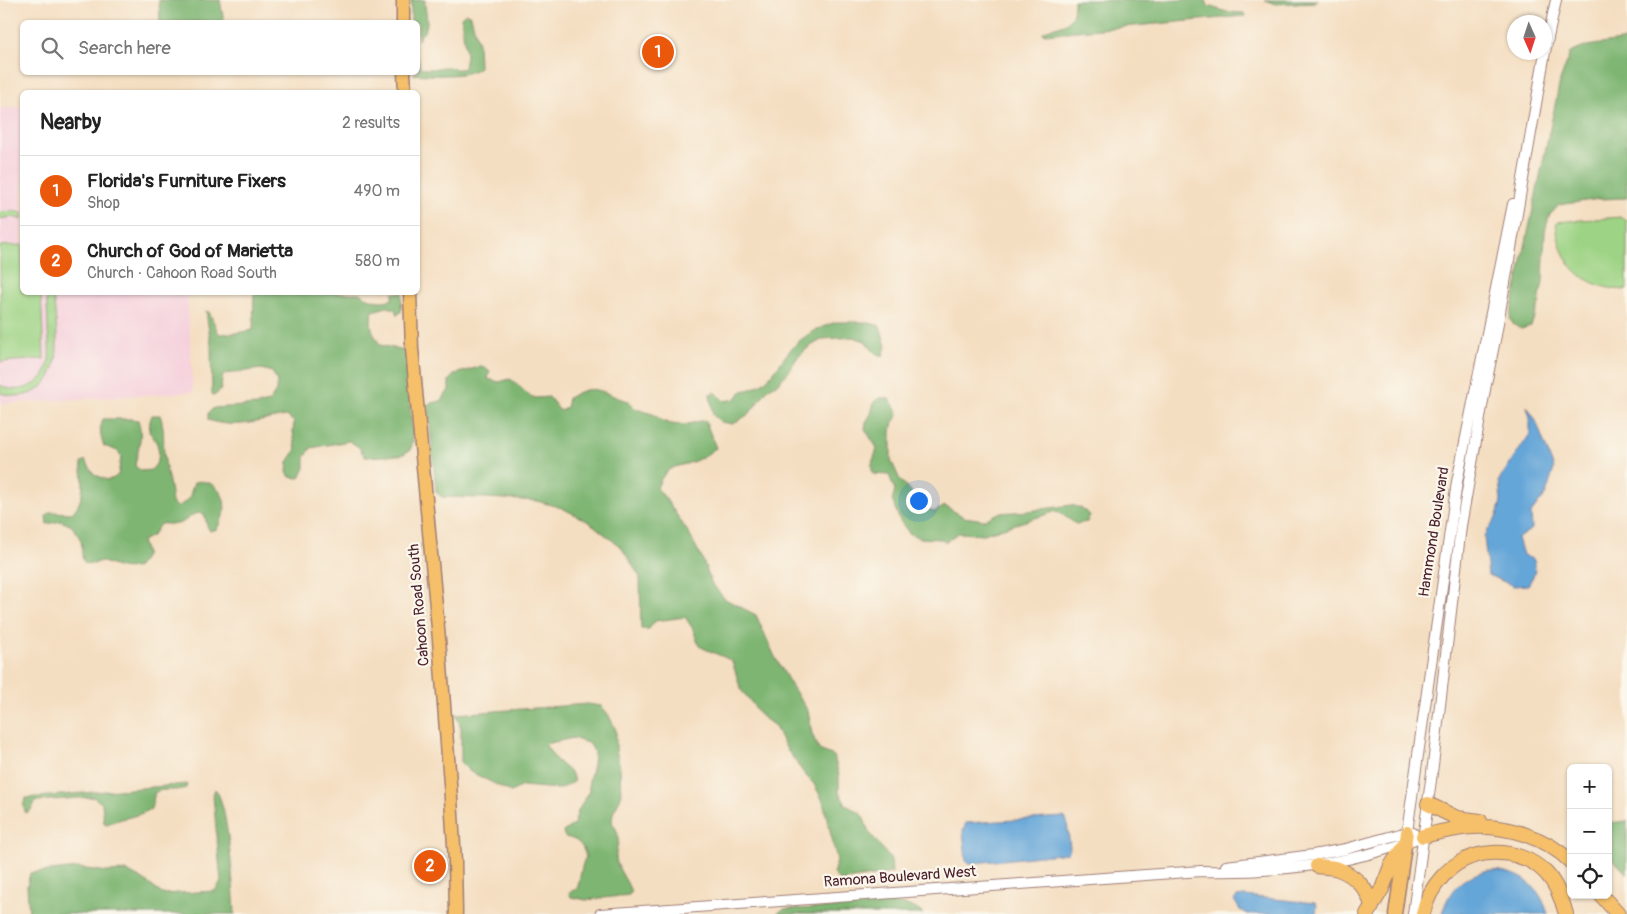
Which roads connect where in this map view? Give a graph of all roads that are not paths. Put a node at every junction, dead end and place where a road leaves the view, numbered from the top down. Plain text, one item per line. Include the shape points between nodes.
1 (403, 0) edge
2 (1556, 0) edge
3 (403, 20) edge
4 (404, 75) edge
5 (405, 90) edge
6 (1526, 160) junction
7 (410, 295) edge
8 (1428, 804) junction
9 (1423, 836) junction
10 (1528, 836) junction
11 (1406, 838) junction
12 (1567, 859) edge
13 (1318, 866) junction
14 (1201, 871) junction
15 (1605, 899) edge
16 (1370, 911) edge
17 (456, 914) edge
18 (600, 914) edge
19 (1395, 914) edge
20 (1412, 914) edge
21 (1423, 914) edge
22 (1566, 914) edge
23 (1618, 914) edge

1 - 3 main road
2 - 6 street, Hammond Boulevard
4 - 5 main road
6 - 8 street, Hammond Boulevard via 1461,526
6 - 11 street, Hammond Boulevard via 1506,235 1457,482
7 - 17 main road, Cahoon Road South via 447,748
8 - 9 street, Hammond Boulevard
8 - 10 highway via 1457,818 1499,823 1520,829
9 - 10 highway via 1475,827
9 - 11 street, Ramona Boulevard West
9 - 20 street, Hammond Boulevard
10 - 12 highway
11 - 13 street, Ramona Boulevard West via 1356,858
11 - 14 street, Ramona Boulevard West
11 - 16 highway
11 - 19 main road, Hammond Boulevard
13 - 14 street, Ramona Boulevard West via 1240,872
13 - 16 highway via 1337,868 1353,877 1368,894
14 - 18 street, Ramona Boulevard West
15 - 23 highway
21 - 22 highway via 1433,887 1450,868 1470,858 1494,852 1512,854 1538,866 1557,888

